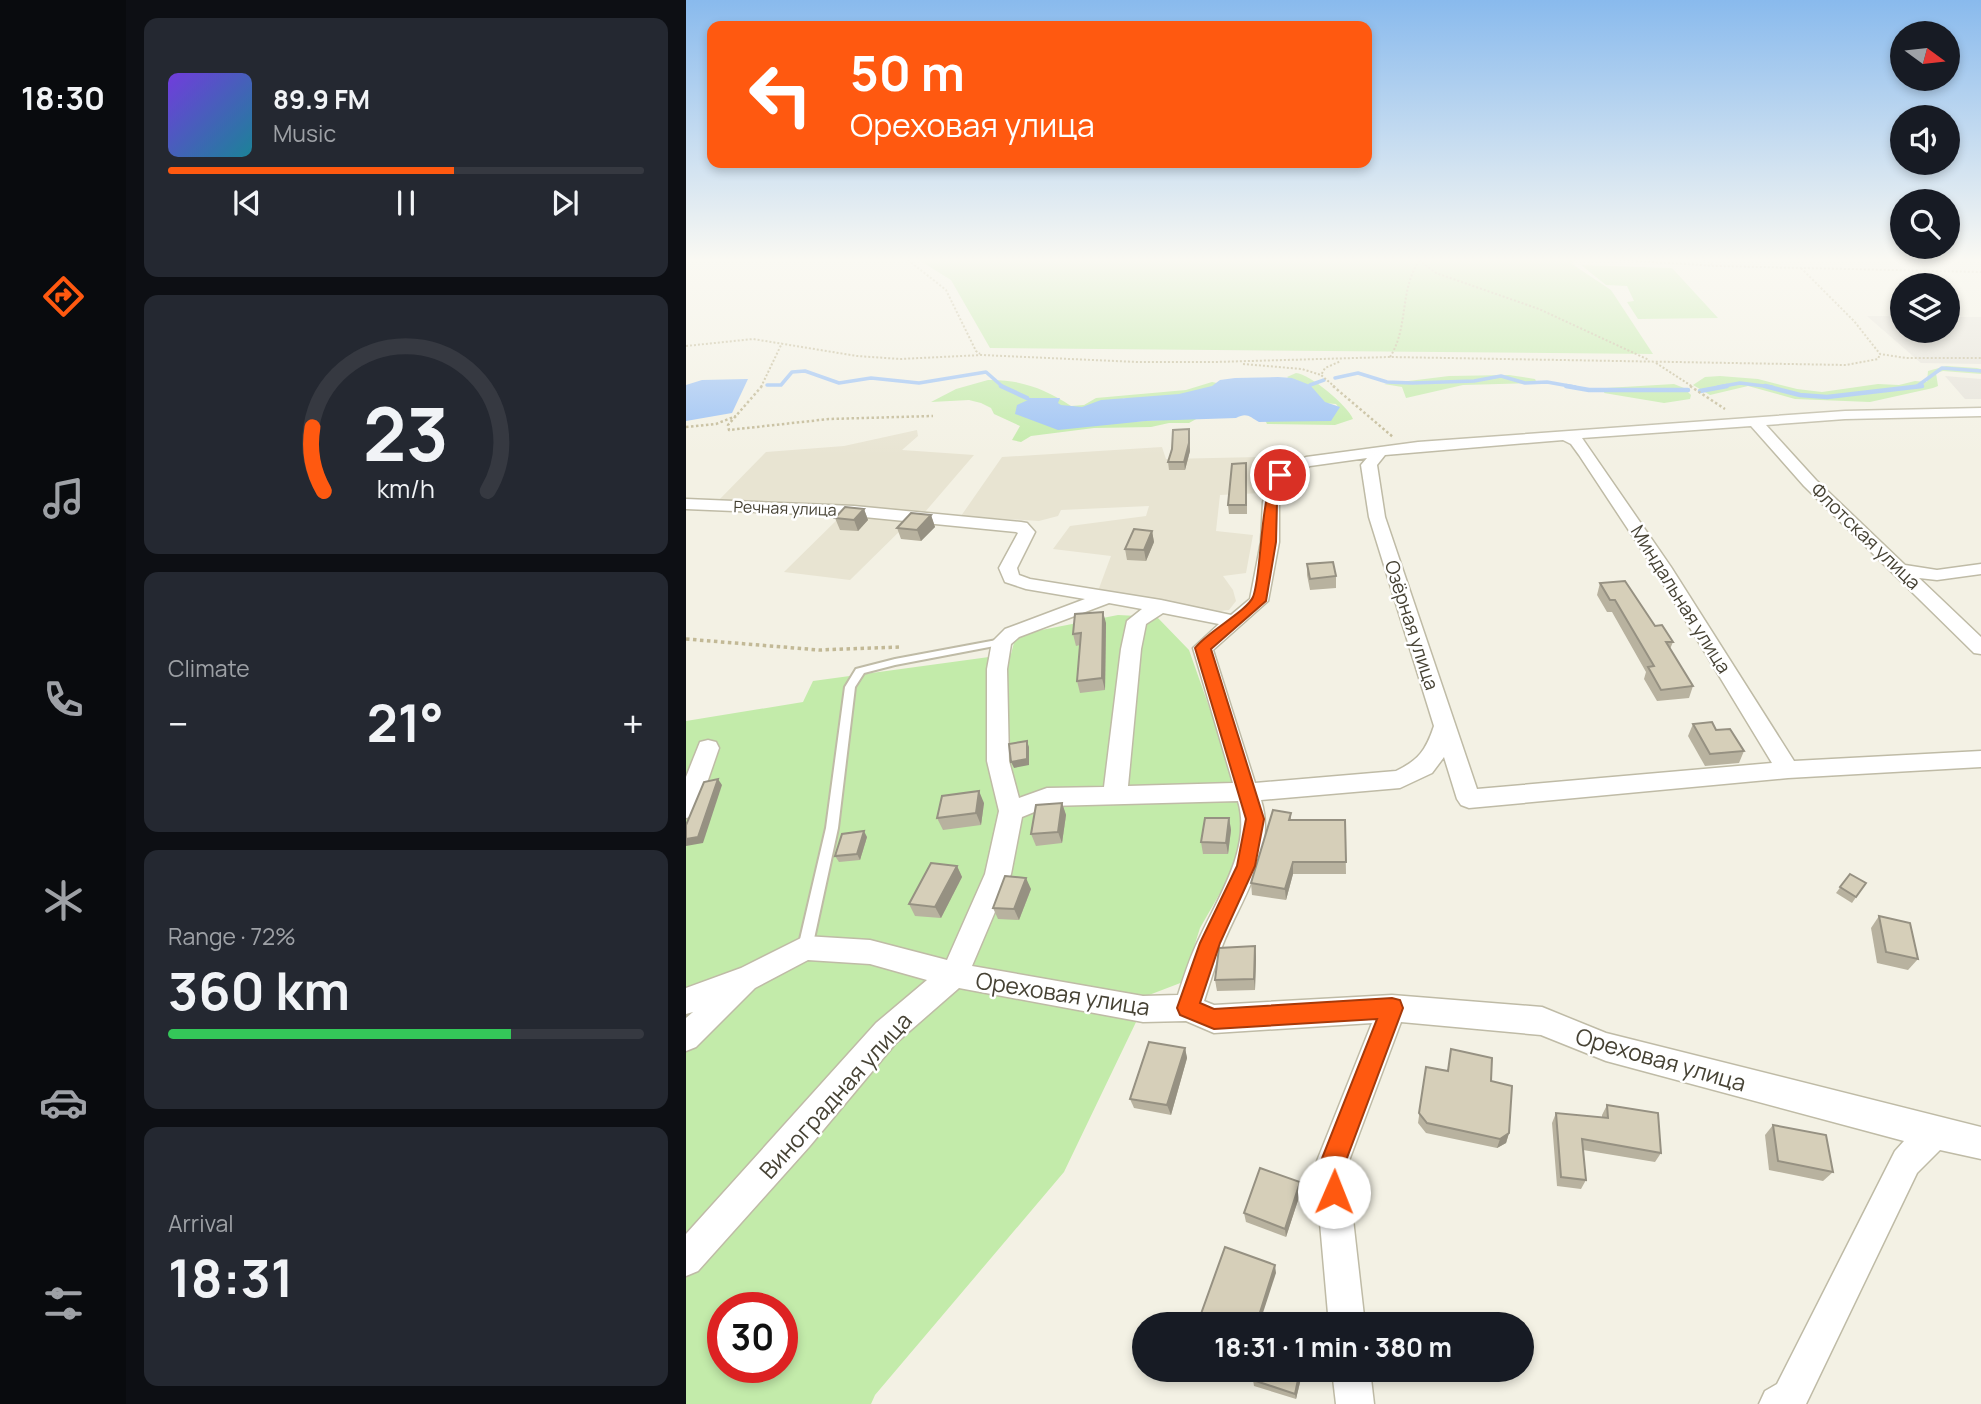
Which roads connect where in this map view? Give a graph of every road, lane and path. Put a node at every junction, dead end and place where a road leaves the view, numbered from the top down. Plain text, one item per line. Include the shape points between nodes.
1 (963, 326) edge
2 (1404, 326) edge
3 (1575, 326) edge
4 (1858, 326) edge
5 (782, 343) junction
6 (686, 346) edge
7 (1880, 354) junction
8 (982, 355) junction
9 (1390, 357) junction
10 (1981, 358) edge
11 (1344, 359) junction
12 (1653, 361) junction
13 (1215, 362) junction
14 (1321, 374) junction
15 (1981, 412) edge
16 (738, 416) junction
17 (933, 416) dead end
18 (1755, 422) junction
19 (686, 427) edge
20 (1565, 435) junction
21 (1418, 446) junction
22 (1381, 451) junction
23 (686, 505) edge
24 (1981, 569) edge
25 (1903, 570) junction
26 (1107, 598) junction
27 (1168, 608) junction
28 (1232, 621) junction
29 (686, 639) edge
30 (1002, 642) junction
31 (899, 647) dead end
32 (1203, 648) junction
33 (1981, 648) edge
34 (1444, 726) junction
35 (708, 748) dead end
36 (1981, 759) edge
37 (1788, 770) junction
38 (1248, 792) junction
39 (1115, 795) junction
40 (686, 809) edge
41 (1011, 811) junction
42 (805, 948) junction
43 (954, 975) junction
44 (749, 978) junction
45 (686, 1001) edge
46 (1187, 1008) junction
47 (1392, 1008) junction
48 (686, 1037) edge
49 (1934, 1133) junction
50 (1981, 1143) edge
51 (686, 1259) edge
52 (1346, 1312) edge
53 (1352, 1382) edge
54 (1355, 1404) edge
55 (1778, 1404) edge

1 - 8 path
2 - 9 path
3 - 12 path
4 - 7 path
5 - 6 path via 753,339
5 - 8 path via 900,359
5 - 16 path via 758,391
7 - 10 path
7 - 12 path via 1878,359 1846,365
8 - 13 path
9 - 11 path
9 - 12 path
11 - 13 path
11 - 14 path
12 - 18 path via 1739,419
13 - 14 path
14 - 21 path via 1393,437
15 - 18 street
16 - 17 path via 728,425 729,430 829,419
16 - 19 path
18 - 20 street
18 - 25 street, Флотская улица via 1810,483
20 - 21 street
20 - 37 street, Миндальная улица via 1581,447 1654,556
21 - 22 street
22 - 28 street via 1306,462 1280,475 1270,502 1270,542 1259,601
22 - 34 street, Озёрная улица via 1369,465 1377,516
23 - 26 street, Речная улица via 854,510 1021,527 1027,532 1008,568 1011,578
24 - 25 street via 1937,575
25 - 33 street, Флотская улица
26 - 27 street
26 - 30 street via 1012,634
27 - 28 street
27 - 32 street via 1194,624
27 - 39 street via 1138,621
28 - 32 street
29 - 31 path via 797,650
30 - 41 street, Виноградная улица via 996,669 998,761
30 - 42 lane via 860,671 850,687 832,828
32 - 38 street
34 - 37 street, Озёрная улица via 1469,799
34 - 38 street via 1437,751 1424,767 1400,779
35 - 40 street
36 - 37 street
38 - 39 street
38 - 46 street via 1255,819 1246,866 1210,943
39 - 41 street via 1047,797
41 - 43 street, Виноградная улица via 998,874
42 - 43 street, Ореховая улица via 870,952
42 - 44 street
43 - 46 street, Ореховая улица via 1143,1009
43 - 51 street, Виноградная улица via 886,1033
44 - 45 street
44 - 48 street
46 - 47 street, Ореховая улица via 1214,1019
47 - 49 street, Ореховая улица via 1542,1021 1606,1047
47 - 52 street via 1331,1166
49 - 50 street, Ореховая улица
49 - 55 street via 1906,1163 1790,1397
53 - 54 street

